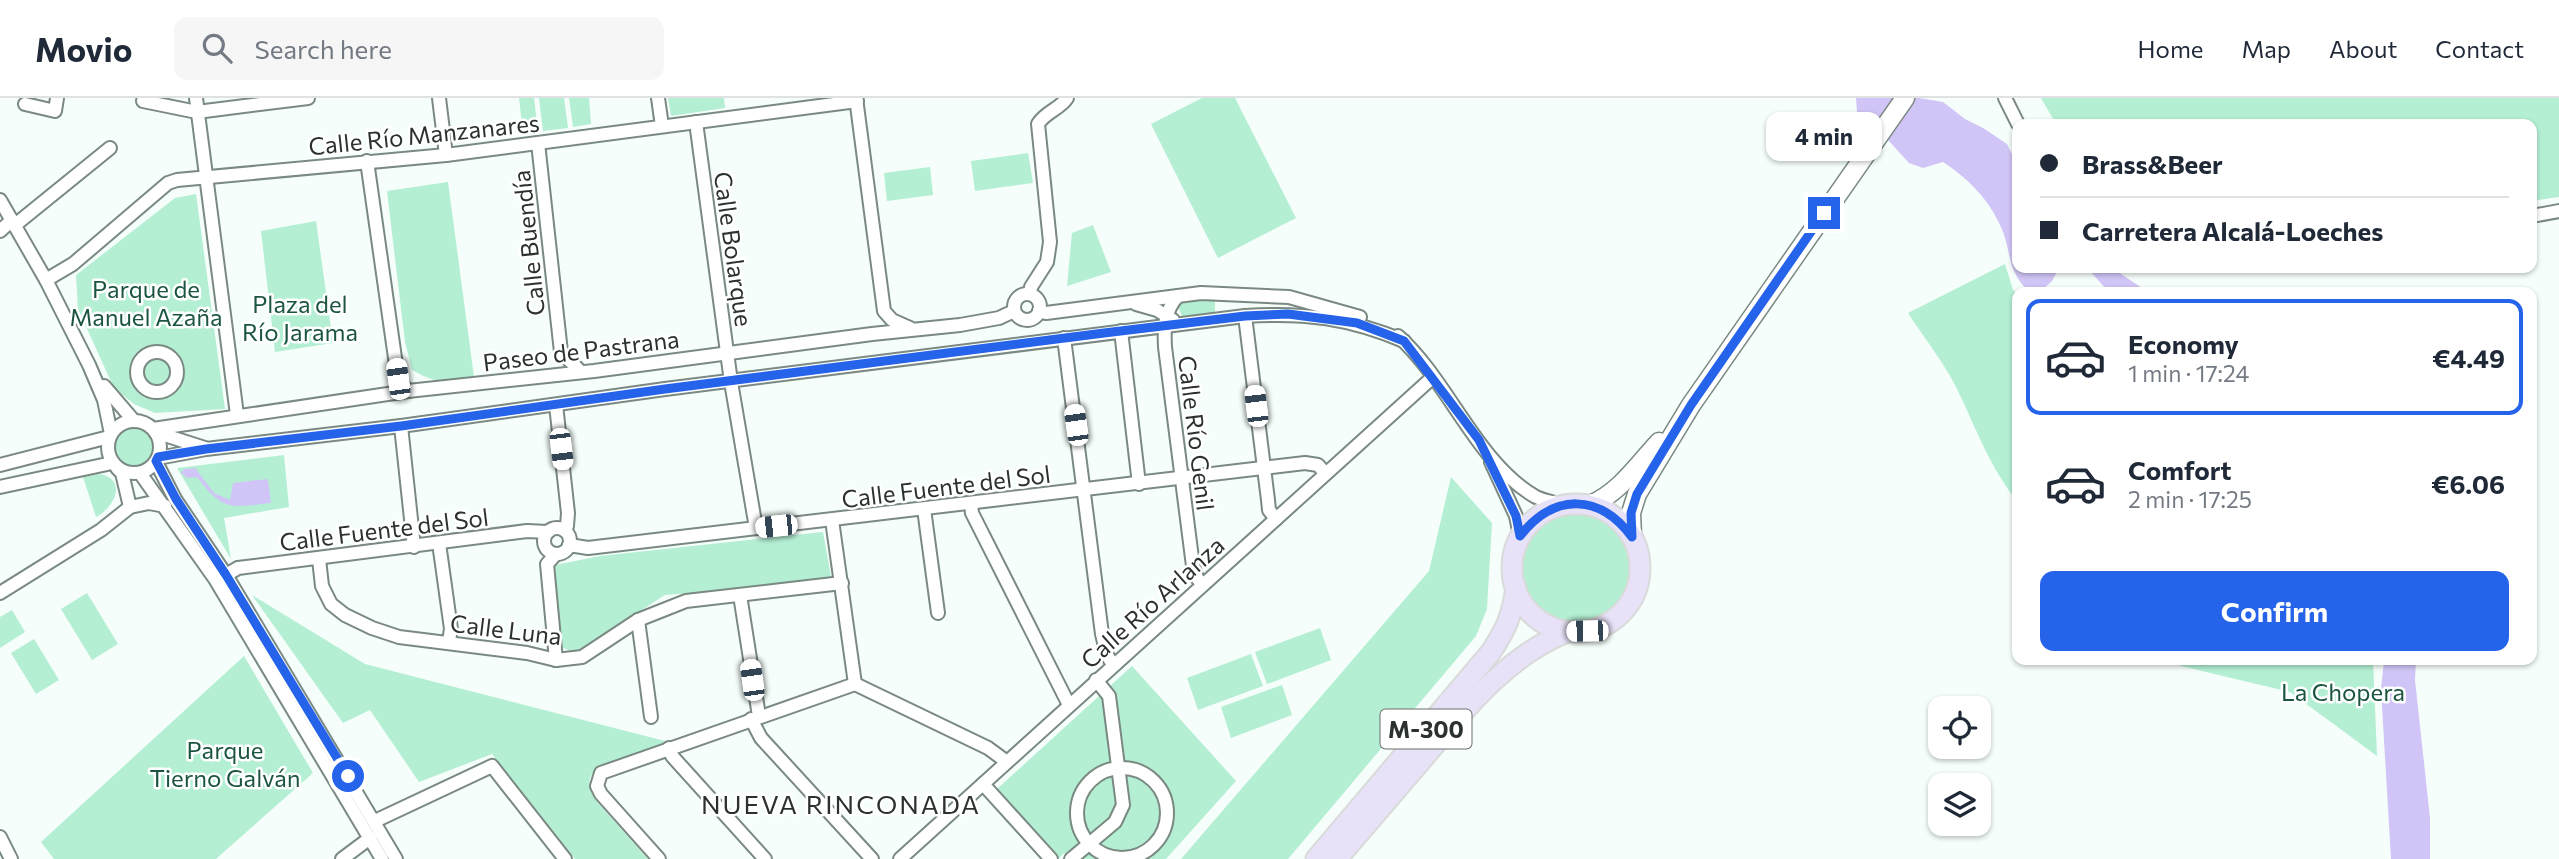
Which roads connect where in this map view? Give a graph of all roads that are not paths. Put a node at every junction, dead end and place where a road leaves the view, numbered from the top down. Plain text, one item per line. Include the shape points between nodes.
1 (57, 98) edge
2 (196, 98) edge
3 (308, 98) edge
4 (439, 98) edge
5 (658, 98) edge
6 (770, 98) edge
7 (1067, 98) edge
8 (1905, 98) edge
9 (2005, 98) edge
10 (856, 100) edge
11 (143, 101) dead end
12 (25, 104) dead end
13 (198, 112) junction
14 (771, 112) junction
15 (2016, 119) edge
16 (696, 122) junction
17 (662, 126) junction
18 (538, 143) junction
19 (110, 148) dead end
20 (446, 155) junction
21 (367, 161) junction
22 (205, 179) junction
23 (0, 200) edge
24 (2559, 211) edge
25 (2537, 215) edge
26 (13, 222) junction
27 (0, 231) edge
28 (46, 281) junction
29 (1030, 294) junction
30 (1220, 295) junction
31 (1178, 296) junction
32 (1132, 303) junction
33 (1099, 307) junction
34 (884, 311) junction
35 (1014, 311) junction
36 (1038, 312) junction
37 (1245, 316) junction
38 (1220, 319) junction
39 (1170, 322) junction
40 (917, 330) junction
41 (1121, 331) junction
42 (1104, 333) junction
43 (866, 335) junction
44 (1064, 338) junction
45 (1404, 341) junction
46 (561, 352) junction
47 (727, 352) junction
48 (89, 365) junction
49 (581, 372) junction
50 (548, 375) junction
51 (1433, 377) junction
52 (730, 378) junction
53 (408, 391) junction
54 (556, 405) junction
55 (1691, 405) junction
56 (237, 415) junction
57 (134, 421) junction
58 (401, 426) junction
59 (154, 430) junction
60 (110, 436) junction
61 (1479, 440) junction
62 (206, 449) junction
63 (62, 450) junction
64 (157, 459) junction
65 (0, 465) edge
66 (115, 465) junction
67 (1264, 469) junction
68 (66, 471) junction
69 (140, 473) junction
70 (1325, 473) junction
71 (1182, 479) junction
72 (1139, 484) junction
73 (0, 487) edge
74 (1084, 491) junction
75 (971, 504) junction
76 (1562, 505) junction
77 (1590, 505) junction
78 (165, 506) junction
79 (130, 507) junction
80 (924, 509) junction
81 (1276, 519) junction
82 (832, 520) junction
83 (756, 528) junction
84 (564, 530) junction
85 (548, 532) junction
86 (1520, 536) junction
87 (1632, 537) junction
88 (439, 543) junction
89 (569, 545) junction
90 (414, 547) junction
91 (556, 554) junction
92 (319, 559) junction
93 (226, 575) junction
94 (842, 583) junction
95 (1202, 584) junction
96 (1, 589) edge
97 (1516, 589) junction
98 (740, 595) junction
99 (938, 612) dead end
100 (638, 620) junction
101 (1567, 632) junction
102 (449, 642) junction
103 (556, 660) junction
104 (1112, 665) junction
105 (1096, 680) junction
106 (855, 684) junction
107 (1069, 705) junction
108 (651, 717) dead end
109 (755, 718) junction
110 (669, 748) junction
111 (1007, 762) junction
112 (1118, 768) junction
113 (983, 783) junction
114 (375, 821) junction
115 (0, 837) edge
116 (370, 838) junction
117 (1088, 843) junction
118 (11, 859) edge
119 (342, 859) edge
120 (382, 859) edge
121 (396, 859) edge
122 (565, 859) edge
123 (659, 859) edge
124 (765, 859) edge
125 (872, 859) edge
126 (900, 859) edge
127 (1051, 859) edge
128 (1071, 859) edge
129 (1316, 859) edge
130 (1337, 859) edge

1 - 12 street via 55,111
2 - 13 street
3 - 13 street
4 - 20 street
5 - 17 street
6 - 14 street
7 - 29 street via 1038,124 1050,242 1047,262
8 - 55 main road, M-300
9 - 15 street
10 - 14 street, Calle Río Manzanares
10 - 34 street
11 - 13 street
13 - 22 street
14 - 16 street, Calle Río Manzanares
16 - 17 street, Calle Río Manzanares
16 - 47 street, Calle Bolarque
17 - 18 street, Calle Río Manzanares
18 - 20 street, Calle Río Manzanares
18 - 46 street, Calle Buendía
19 - 26 street
20 - 21 street, Calle Río Manzanares
21 - 22 street, Calle Río Manzanares
21 - 53 street via 398,379
22 - 28 street, Calle Río Manzanares via 168,183 73,264
22 - 56 street
23 - 26 street
24 - 25 street
26 - 27 street
26 - 28 street
28 - 48 street
29 - 35 street via 1019,296
29 - 36 street via 1038,301
30 - 31 street, Paseo de Pastrana
30 - 38 street via 1226,306
30 - 45 street, Paseo de Pastrana via 1268,295 1311,302 1385,325
31 - 32 street, Paseo de Pastrana
31 - 39 street via 1169,308
32 - 33 street, Paseo de Pastrana
32 - 39 street, Paseo de Pastrana via 1157,310
33 - 36 street, Paseo de Pastrana
33 - 42 street via 1109,318
34 - 40 street via 897,323
34 - 43 street
35 - 36 street via 1026,320
35 - 40 street, Paseo de Pastrana via 999,318
37 - 38 street, Paseo de Pastrana
37 - 45 street, Paseo de Pastrana via 1332,318
37 - 67 street
38 - 39 street, Paseo de Pastrana
39 - 41 street, Paseo de Pastrana
39 - 71 street, Calle Río Genil via 1165,347
40 - 43 street, Paseo de Pastrana
41 - 42 street, Paseo de Pastrana
41 - 72 street
42 - 44 street, Paseo de Pastrana
43 - 47 street, Paseo de Pastrana
44 - 52 street, Paseo de Pastrana via 778,376
44 - 74 street
45 - 51 street
46 - 49 street
46 - 50 street
47 - 49 street, Paseo de Pastrana
47 - 52 street, Calle Bolarque
48 - 57 street
48 - 60 street via 104,400
49 - 50 street, Paseo de Pastrana
50 - 53 street, Paseo de Pastrana
51 - 61 street
51 - 70 street, Calle Río Arlanza
52 - 54 street, Paseo de Pastrana
52 - 83 street, Calle Bolarque
53 - 56 street, Paseo de Pastrana
54 - 58 street, Paseo de Pastrana
54 - 84 street via 568,513
55 - 77 main road, M-300 via 1625,480
55 - 87 main road, M-300 via 1637,494 1631,513
56 - 59 street, Paseo de Pastrana
57 - 59 street
57 - 60 street via 121,424
58 - 62 street, Paseo de Pastrana
58 - 90 street
59 - 62 street, Paseo de Pastrana
59 - 64 street via 159,440
60 - 63 street
60 - 66 street via 108,455
61 - 76 street via 1508,476 1537,497
61 - 86 street via 1516,516
62 - 64 street, Paseo de Pastrana
63 - 65 street
63 - 68 street
64 - 69 street
64 - 93 street via 172,493
66 - 68 street
66 - 69 street via 130,474
66 - 79 street via 122,473
67 - 70 street, Calle Fuente del Sol via 1305,463 1318,465
67 - 71 street, Calle Fuente del Sol
67 - 81 street via 1269,510
68 - 73 street
69 - 78 street
69 - 79 street
70 - 81 street, Calle Río Arlanza
71 - 72 street, Calle Fuente del Sol
71 - 95 street, Calle Río Genil via 1193,566
72 - 74 street, Calle Fuente del Sol
74 - 75 street, Calle Fuente del Sol
74 - 104 street via 1102,634
75 - 80 street, Calle Fuente del Sol
75 - 107 street
76 - 77 main road
76 - 86 main road via 1531,522
77 - 87 main road via 1607,511
78 - 79 street
78 - 116 street via 215,579
79 - 96 street via 101,530
80 - 82 street, Calle Fuente del Sol
80 - 99 street
81 - 95 street, Calle Río Arlanza
82 - 83 street, Calle Fuente del Sol
82 - 94 street
83 - 89 street, Calle Fuente del Sol via 587,548
84 - 85 street
84 - 89 street
85 - 88 street, Calle Fuente del Sol
85 - 91 street via 544,543
86 - 97 main road, M-300 via 1512,571
87 - 101 main road, M-300 via 1640,575 1623,612 1606,625
88 - 90 street, Calle Fuente del Sol
88 - 102 street
89 - 91 street
90 - 92 street, Calle Fuente del Sol
91 - 103 street via 547,564
92 - 93 street, Calle Fuente del Sol via 238,568
92 - 102 street, Calle Luna via 326,596 345,615 399,636
93 - 114 street
94 - 98 street, Calle Luna
94 - 106 street
95 - 104 street, Calle Río Arlanza
97 - 101 main road via 1535,617
97 - 129 main road, M-300 via 1507,628 1492,652
98 - 100 street, Calle Luna via 686,601
98 - 109 street
100 - 103 street, Calle Luna via 582,657
100 - 108 street
101 - 130 main road, M-300 via 1534,648 1465,709
102 - 103 street, Calle Luna
104 - 105 street, Calle Río Arlanza
105 - 107 street, Calle Río Arlanza
105 - 112 street via 1109,696
106 - 109 street
106 - 111 street via 988,748
107 - 111 street, Calle Río Arlanza
109 - 110 street
109 - 125 street via 761,738
110 - 123 street via 608,769 601,773 597,786
110 - 124 street via 672,757
111 - 113 street, Calle Río Arlanza
112 - 117 street via 1123,805 1115,822
112 - 117 street via 1095,776 1079,796 1079,820
112 - 117 street via 1132,769 1150,779 1164,799 1166,824 1153,846 1132,859 1109,857
113 - 126 street, Calle Río Arlanza
113 - 127 street
114 - 121 street
114 - 122 street via 492,766
115 - 118 street
116 - 119 street
116 - 120 street
117 - 128 street

